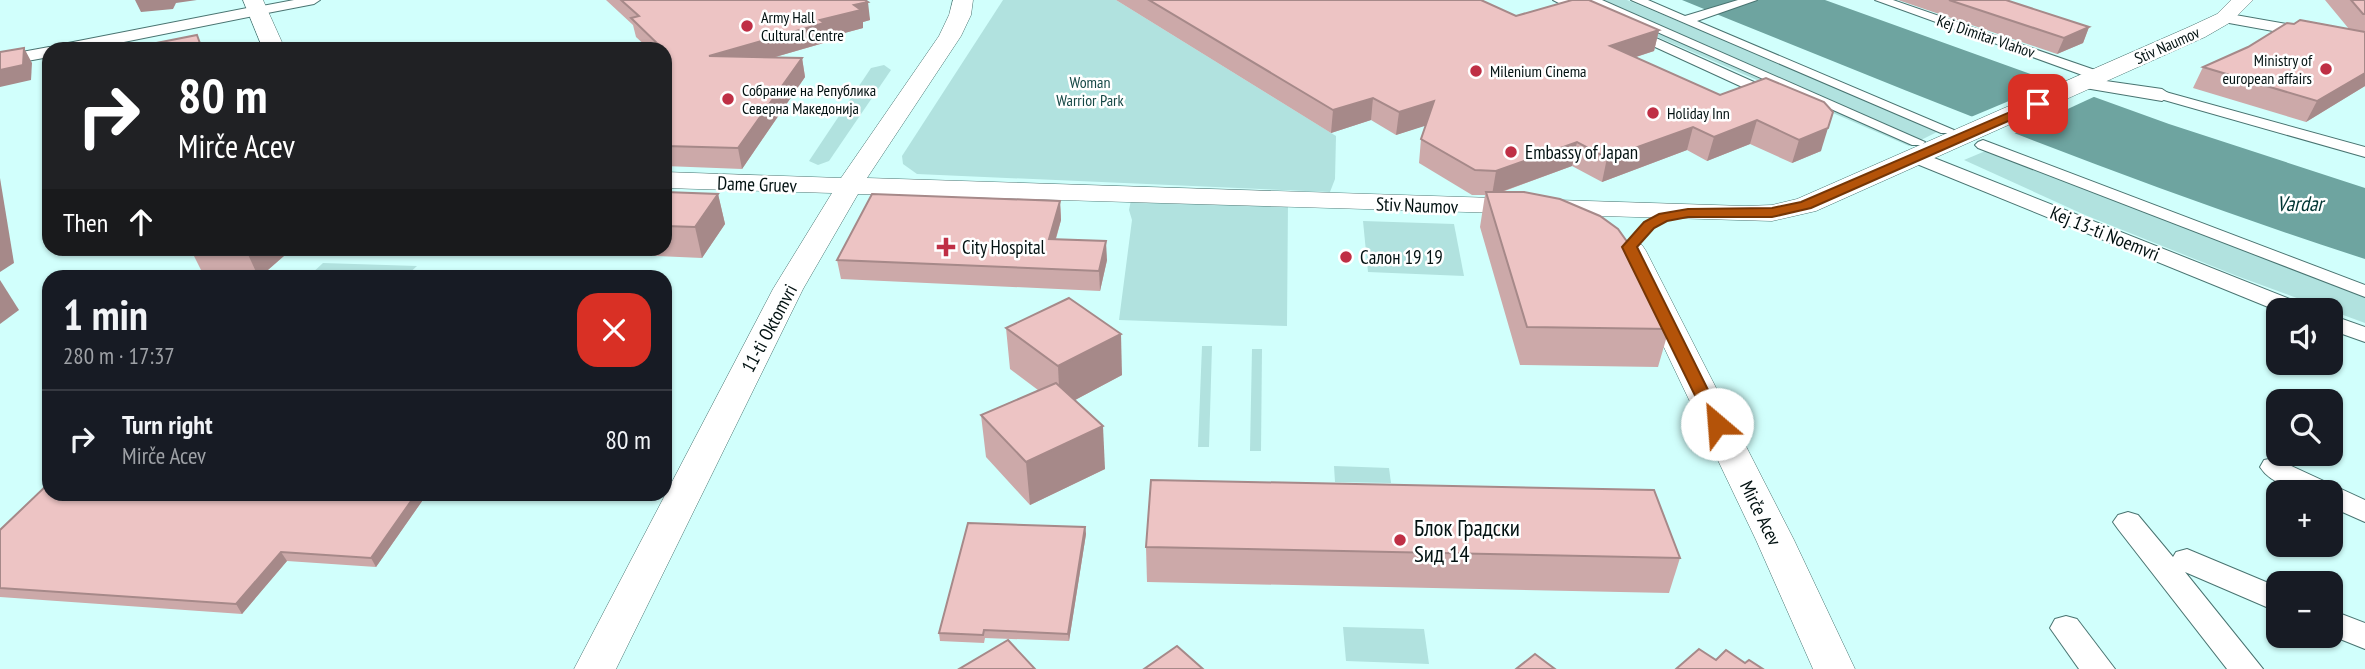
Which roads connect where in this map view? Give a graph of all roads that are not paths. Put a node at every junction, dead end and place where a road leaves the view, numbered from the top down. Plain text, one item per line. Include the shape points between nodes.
1 (314, 0) edge
2 (963, 0) edge
3 (1559, 0) edge
4 (1591, 0) edge
5 (1637, 0) edge
6 (1751, 0) edge
7 (1881, 0) edge
8 (2243, 0) edge
9 (255, 6) edge
10 (2224, 18) junction
11 (1685, 20) dead end
12 (94, 42) edge
13 (271, 42) edge
14 (2365, 43) edge
15 (42, 53) edge
16 (0, 61) edge
17 (2129, 61) junction
18 (2088, 78) junction
19 (2162, 95) junction
20 (1783, 101) edge
21 (1966, 136) junction
22 (1916, 149) junction
23 (873, 152) junction
24 (2365, 152) edge
25 (672, 180) edge
26 (787, 186) junction
27 (849, 187) junction
28 (942, 190) junction
29 (1546, 209) junction
30 (833, 213) junction
31 (1688, 213) junction
32 (1629, 247) junction
33 (2365, 291) edge
34 (2269, 298) edge
35 (2343, 327) edge
36 (2365, 335) edge
37 (2274, 467) dead end
38 (2301, 480) edge
39 (2343, 501) edge
40 (2365, 512) edge
41 (2128, 522) dead end
42 (2187, 560) dead end
43 (2266, 595) edge
44 (2343, 627) edge
45 (2066, 628) dead end
46 (2365, 637) edge
47 (596, 669) edge
48 (1834, 669) edge
49 (2098, 669) edge
50 (2246, 669) edge

1 - 9 street
2 - 23 street, 11-ti Oktomvri via 950,36
3 - 20 street
4 - 22 street, Kej 13-ti Noemvri
5 - 21 street, Kej 13-ti Noemvri
6 - 11 street
7 - 18 street, Kej Dimitar Vlahov
8 - 10 street, Stiv Naumov
9 - 12 street
9 - 13 street
10 - 14 street
10 - 17 street, Stiv Naumov
15 - 16 street
17 - 18 street, Stiv Naumov
17 - 19 street, Kej Dimitar Vlahov via 2144,84
18 - 19 street, Kej Dimitar Vlahov
18 - 21 street, Stiv Naumov
19 - 24 street, Kej Dimitar Vlahov
21 - 22 street, Stiv Naumov
21 - 33 street, Kej 13-ti Noemvri
22 - 31 street, Stiv Naumov via 1788,210
22 - 34 street, Kej 13-ti Noemvri
23 - 27 street, 11-ti Oktomvri
23 - 28 street via 916,184
25 - 26 street, Dame Gruev
26 - 27 street, Dame Gruev
26 - 30 street via 812,196
27 - 28 street, Stiv Naumov
27 - 30 street, 11-ti Oktomvri
28 - 29 street, Stiv Naumov
29 - 31 street, Stiv Naumov
29 - 32 street via 1589,221
30 - 47 street, 11-ti Oktomvri via 772,320
31 - 32 street via 1657,220
32 - 48 street, Mirče Acev
35 - 36 street
37 - 38 street
39 - 40 street
41 - 50 street
42 - 43 street
44 - 46 street
45 - 49 street

